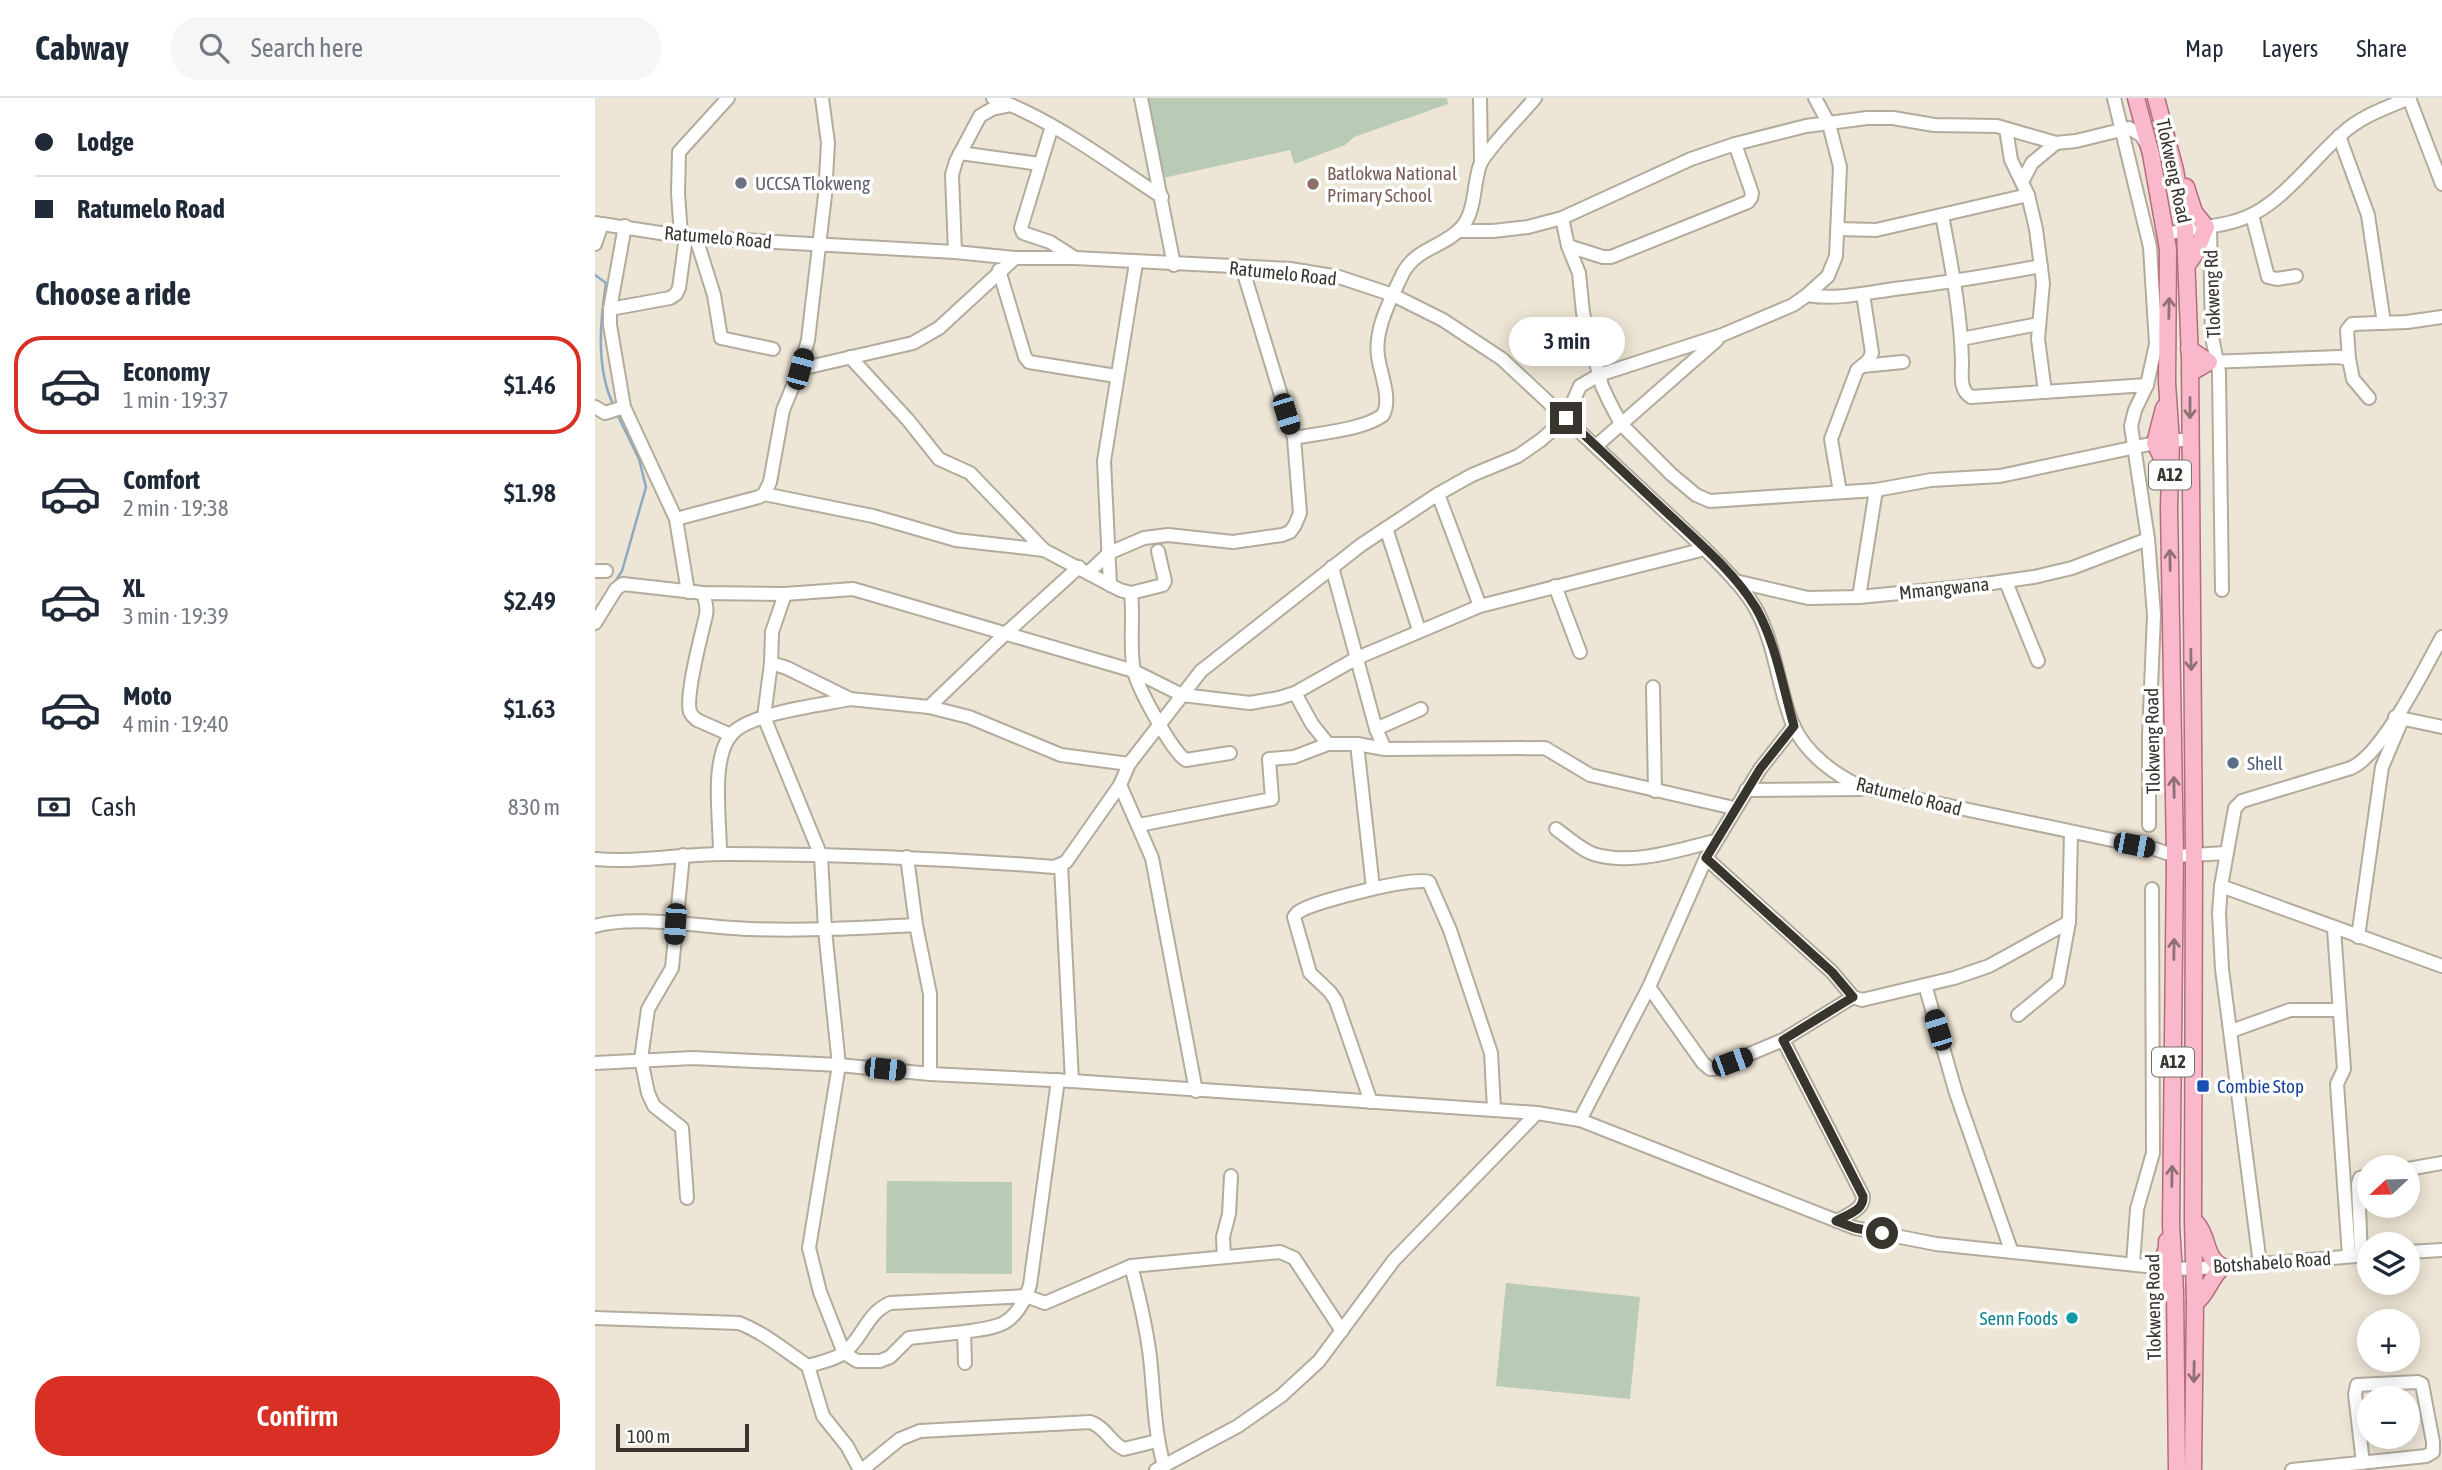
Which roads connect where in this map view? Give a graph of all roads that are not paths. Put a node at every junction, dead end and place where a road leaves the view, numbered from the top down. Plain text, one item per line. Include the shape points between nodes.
1 (728, 98) edge
2 (822, 98) edge
3 (993, 98) edge
4 (1141, 98) edge
5 (1481, 98) edge
6 (1535, 98) edge
7 (1815, 98) edge
8 (2114, 98) edge
9 (2135, 98) edge
10 (2156, 98) edge
11 (2409, 98) edge
12 (1011, 105) junction
13 (1829, 124) junction
14 (1052, 126) junction
15 (2006, 129) junction
16 (2125, 129) junction
17 (2339, 136) junction
18 (1735, 144) junction
19 (2056, 144) junction
20 (960, 153) junction
21 (2151, 154) junction
22 (1481, 162) junction
23 (1040, 164) junction
24 (2175, 170) junction
25 (2022, 182) junction
26 (2442, 184) edge
27 (2028, 195) junction
28 (1162, 197) junction
29 (1942, 215) junction
30 (2252, 215) junction
31 (1562, 218) junction
32 (599, 224) edge
33 (625, 226) junction
34 (2208, 227) junction
35 (1838, 229) junction
36 (2185, 229) junction
37 (1458, 231) junction
38 (2167, 234) junction
39 (688, 237) junction
40 (595, 244) edge
41 (819, 246) junction
42 (1568, 246) junction
43 (955, 252) junction
44 (1014, 258) junction
45 (1075, 258) junction
46 (1136, 262) junction
47 (1174, 265) junction
48 (2187, 265) junction
49 (2041, 266) junction
50 (1242, 267) junction
51 (999, 270) junction
52 (1832, 271) junction
53 (2296, 276) dead end
54 (1955, 282) junction
55 (1863, 294) junction
56 (1393, 295) junction
57 (1807, 295) junction
58 (1840, 296) junction
59 (610, 309) junction
60 (2442, 317) edge
61 (2384, 323) junction
62 (2039, 324) junction
63 (1722, 335) junction
64 (1961, 339) junction
65 (773, 349) dead end
66 (2189, 349) junction
67 (850, 357) junction
68 (2349, 359) junction
69 (2213, 361) junction
70 (1903, 362) dead end
71 (1861, 366) junction
72 (800, 369) junction
73 (2190, 373) junction
74 (1116, 376) junction
75 (1599, 376) junction
76 (2147, 385) junction
77 (2045, 392) junction
78 (2369, 398) dead end
79 (624, 407) junction
80 (600, 410) edge
81 (1566, 418) junction
82 (1622, 424) junction
83 (1294, 438) junction
84 (2190, 439) junction
85 (2163, 443) junction
86 (1596, 446) junction
87 (2133, 449) junction
88 (1876, 490) junction
89 (1840, 492) junction
90 (764, 494) junction
91 (1438, 494) junction
92 (676, 519) junction
93 (1386, 528) junction
94 (2148, 539) junction
95 (1705, 549) junction
96 (1044, 550) junction
97 (1158, 551) dead end
98 (1109, 553) junction
99 (1332, 567) junction
100 (1084, 570) junction
101 (1735, 581) junction
102 (2007, 582) junction
103 (1109, 585) junction
104 (1555, 586) junction
105 (2222, 590) dead end
106 (688, 592) junction
107 (703, 593) junction
108 (1131, 593) junction
109 (785, 594) junction
110 (1859, 597) junction
111 (1480, 606) junction
112 (595, 623) edge
113 (1419, 630) junction
114 (1005, 634) junction
115 (2442, 637) edge
116 (1580, 652) dead end
117 (1357, 658) junction
118 (2038, 661) dead end
119 (771, 663) junction
120 (1134, 671) junction
121 (1654, 687) dead end
122 (1295, 693) junction
123 (1182, 695) junction
124 (850, 699) junction
125 (929, 707) junction
126 (1421, 709) dead end
127 (764, 717) junction
128 (2399, 719) junction
129 (1159, 723) junction
130 (1794, 726) junction
131 (2442, 727) edge
132 (1376, 729) junction
133 (731, 735) junction
134 (1328, 744) junction
135 (1357, 744) junction
136 (1385, 749) junction
137 (1230, 753) dead end
138 (1129, 764) junction
139 (1120, 785) junction
140 (1864, 788) junction
141 (1746, 790) junction
142 (1654, 791) junction
143 (1734, 808) junction
144 (1139, 825) junction
145 (2149, 825) dead end
146 (1556, 829) dead end
147 (2071, 833) junction
148 (1715, 841) junction
149 (2226, 853) junction
150 (720, 854) junction
151 (683, 855) junction
152 (2194, 855) junction
153 (821, 856) junction
154 (2175, 856) junction
155 (907, 857) junction
156 (1706, 858) junction
157 (595, 859) edge
158 (1061, 865) junction
159 (2221, 886) junction
160 (1373, 888) junction
161 (2152, 889) dead end
162 (2069, 922) junction
163 (675, 924) junction
164 (595, 926) edge
165 (916, 926) junction
166 (2334, 929) junction
167 (825, 930) junction
168 (2358, 937) junction
169 (2442, 966) edge
170 (1925, 985) junction
171 (1649, 987) junction
172 (1853, 997) junction
173 (2339, 1010) junction
174 (2018, 1015) dead end
175 (2231, 1031) junction
176 (1783, 1040) junction
177 (641, 1059) junction
178 (595, 1063) edge
179 (839, 1065) junction
180 (930, 1074) junction
181 (1058, 1080) junction
182 (1072, 1081) junction
183 (1196, 1091) junction
184 (1371, 1102) junction
185 (1494, 1109) junction
186 (1537, 1113) junction
187 (1580, 1120) junction
188 (2442, 1163) edge
189 (2420, 1167) edge
190 (1231, 1176) dead end
191 (687, 1198) dead end
192 (2193, 1220) junction
193 (1836, 1221) junction
194 (2171, 1225) junction
195 (2357, 1234) edge
196 (2011, 1250) junction
197 (2442, 1250) edge
198 (2420, 1251) edge
199 (1224, 1256) junction
200 (2357, 1256) edge
201 (2133, 1264) junction
202 (2260, 1264) junction
203 (1131, 1266) junction
204 (2156, 1266) junction
205 (2194, 1267) junction
206 (2223, 1267) junction
207 (2174, 1269) junction
208 (1026, 1296) junction
209 (2195, 1303) junction
210 (2174, 1310) junction
211 (595, 1318) edge
212 (1342, 1331) junction
213 (964, 1332) junction
214 (844, 1353) junction
215 (965, 1363) dead end
216 (808, 1366) junction
217 (1157, 1441) junction
218 (2363, 1463) junction
219 (1160, 1468) edge
220 (861, 1470) edge
221 (2177, 1470) edge
222 (2193, 1470) edge
223 (2292, 1470) edge

1 - 39 street via 679,152 678,193
2 - 41 street via 828,143
3 - 12 street
4 - 28 street
5 - 22 street
6 - 22 street
7 - 13 street
8 - 16 street
9 - 16 street via 2136,114
9 - 21 main road, Tlokweng Road / A12
10 - 24 main road, Tlokweng Road / A12
11 - 17 street via 2359,120
11 - 26 street
12 - 14 street
12 - 20 street via 980,116
13 - 15 street via 1893,118
13 - 18 street
13 - 35 street via 1840,167
14 - 23 street
14 - 28 street
15 - 19 street
15 - 25 street via 2014,169
16 - 19 street
16 - 21 street via 2144,139
16 - 76 street via 2150,247 2156,344
17 - 30 street
17 - 61 street via 2368,215
18 - 31 street via 1691,159
18 - 42 street via 1752,193 1748,202 1611,257
19 - 25 street via 2032,163
20 - 23 street
20 - 43 street via 952,175
21 - 38 main road, Tlokweng Road / A12
22 - 37 street via 1468,218
23 - 45 street via 1022,231
24 - 34 main road via 2185,183 2194,212
24 - 36 main road, Tlokweng Road / A12
25 - 27 street
27 - 29 street
27 - 49 street
28 - 47 street
29 - 35 street via 1876,230
29 - 54 street
30 - 34 street
30 - 53 street via 2268,277
31 - 37 street via 1505,230
31 - 42 street
32 - 33 street, Ratumelo Road
32 - 40 street
33 - 39 street, Ratumelo Road
33 - 59 street
34 - 36 street
34 - 48 main road
34 - 69 street, Tlokweng Rd
35 - 52 street
36 - 38 street
36 - 48 main road, Tlokweng Road / A12
37 - 56 street via 1407,265
85 -> 38 main road, Tlokweng Road / A12 via 2168,383
39 - 41 street, Ratumelo Road
39 - 59 street via 676,295
39 - 65 street via 714,295 720,338
41 - 43 street, Ratumelo Road
41 - 72 street
42 - 75 street via 1579,274 1580,302
43 - 44 street, Ratumelo Road
44 - 45 street, Ratumelo Road
44 - 51 street
45 - 46 street, Ratumelo Road
46 - 47 street, Ratumelo Road
46 - 74 street
47 - 50 street, Ratumelo Road
48 - 66 main road, Tlokweng Road / A12
49 - 54 street
49 - 62 street
50 - 56 street, Ratumelo Road via 1339,277
50 - 83 street
51 - 67 street via 927,336
51 - 74 street via 1029,362
52 - 57 street
52 - 58 street
54 - 55 street
54 - 64 street
55 - 58 street
55 - 71 street via 1872,353
56 - 81 street, Ratumelo Road via 1443,320 1502,359
56 - 83 street via 1377,345 1386,402 1383,415
57 - 58 street
57 - 63 street
59 - 79 street
60 - 61 street
61 - 68 street via 2348,327
62 - 64 street
62 - 77 street
63 - 75 street
63 - 82 street
64 - 77 street via 1963,386 1971,397
66 - 69 main road
66 - 73 main road, Tlokweng Road / A12
67 - 72 street
67 - 96 street via 939,459 970,473
68 - 69 street
68 - 78 street via 2353,379
69 - 73 main road
69 - 105 street, Tlokweng Rd
70 - 71 street
71 - 89 street via 1831,439
72 - 90 street via 783,410
73 -> 84 main road, Tlokweng Road / A12
74 - 98 street via 1104,461
75 - 81 street via 1578,388
75 - 82 street
76 - 77 street
76 - 87 street via 2132,418
79 - 80 street
79 - 92 street
81 - 86 street, Ratumelo Road
81 - 91 street via 1518,456
82 - 86 street
82 - 89 street via 1703,499
83 - 98 street via 1300,513 1290,532 1233,542 1168,535 1144,538
84 - 85 street
84 -> 152 main road, Tlokweng Road / A12
85 - 87 street
154 -> 85 main road, Tlokweng Road / A12 via 2169,507
86 - 95 street, Ratumelo Road
87 - 88 street via 2000,476 1931,480
87 - 94 street
88 - 89 street
88 - 110 street
90 - 92 street
90 - 96 street via 873,516 955,540
91 - 93 street
91 - 111 street
92 - 106 street
93 - 99 street
93 - 113 street
94 - 102 street, Mmangwana via 2087,564
94 - 145 street via 2154,626
95 - 101 street, Ratumelo Road
95 - 104 street
96 - 100 street
97 - 108 street via 1163,585
98 - 100 street
98 - 103 street
99 - 117 street
99 - 123 street via 1202,671
100 - 103 street
100 - 114 street
101 - 110 street, Mmangwana via 1808,598
101 - 130 street, Ratumelo Road via 1762,622
102 - 110 street, Mmangwana
102 - 118 street
103 - 108 street
104 - 111 street
104 - 116 street
106 - 107 street
106 - 112 street via 623,584
107 - 109 street
107 - 133 street via 707,612 689,708 697,720
108 - 120 street
109 - 114 street via 853,589
109 - 119 street via 772,632
111 - 113 street
113 - 117 street
114 - 120 street
114 - 125 street
115 - 128 street
117 - 122 street
117 - 132 street
119 - 124 street
119 - 127 street
120 - 123 street
120 - 129 street
121 - 142 street
122 - 123 street via 1250,703
122 - 134 street
123 - 129 street
124 - 125 street
124 - 127 street
125 - 138 street via 969,717 1061,755
126 - 132 street
127 - 133 street
127 - 153 street
128 - 131 street
128 - 149 street via 2356,766 2242,801
128 - 168 street via 2382,767
129 - 137 street via 1186,760
129 - 138 street
130 - 140 street, Ratumelo Road via 1820,760
130 - 141 street
132 - 136 street
133 - 150 street via 719,765
134 - 135 street
134 - 144 street via 1294,757 1269,759 1272,799
135 - 136 street
135 - 160 street
136 - 142 street via 1545,748 1590,775
138 - 139 street
139 - 144 street
139 - 158 street via 1071,858
140 - 141 street
140 - 147 street, Ratumelo Road
141 - 143 street
142 - 143 street
143 - 148 street
144 - 183 street via 1152,858
146 - 148 street via 1594,855 1612,857 1645,857
147 - 154 street, Ratumelo Road
147 - 162 street
148 - 156 street
149 - 152 street, Ratumelo Road
149 - 159 street
150 - 151 street
150 - 153 street
151 - 157 street
151 - 163 street
152 - 154 street, Ratumelo Road
152 - 192 main road, Tlokweng Road / A12
153 - 155 street
153 - 167 street
194 -> 154 main road, Tlokweng Road / A12
155 - 158 street
155 - 165 street
156 - 171 street
156 - 172 street via 1832,972
158 - 182 street
159 - 166 street
159 - 175 street via 2222,969
160 - 184 street via 1303,909 1294,921 1310,973 1336,1001
160 - 185 street via 1421,879 1429,882 1491,1053
161 - 201 street via 2153,1153 2137,1209
162 - 170 street via 1989,966
162 - 174 street via 2058,982
163 - 164 street
163 - 167 street
163 - 177 street via 673,968 648,1009
165 - 167 street
165 - 180 street via 931,1003
166 - 168 street
166 - 173 street
167 - 179 street
168 - 169 street
170 - 172 street via 1862,1000
170 - 196 street via 1956,1093
171 - 176 street via 1710,1069
171 - 187 street
172 - 176 street
173 - 175 street via 2290,1010
173 - 195 street via 2344,1069 2337,1084
175 - 202 street
176 - 193 street via 1863,1196 1860,1208
177 - 178 street, Botshabelo Road
177 - 179 street, Botshabelo Road
177 - 191 street via 654,1107 681,1128
179 - 180 street, Botshabelo Road
179 - 214 street via 809,1248
180 - 181 street, Botshabelo Road
181 - 182 street, Botshabelo Road
181 - 208 street
182 - 183 street, Botshabelo Road
183 - 184 street, Botshabelo Road
184 - 185 street, Botshabelo Road
185 - 186 street, Botshabelo Road
186 - 187 street, Botshabelo Road
186 - 212 street via 1394,1260
187 - 193 street, Botshabelo Road
188 - 189 street
190 - 199 street
192 - 205 main road, Tlokweng Road / A12
192 - 206 main road via 2201,1228 2212,1259
193 - 196 street, Botshabelo Road via 1936,1244
194 - 204 main road via 2168,1248
194 - 207 main road, Tlokweng Road / A12
196 - 201 street, Botshabelo Road
197 - 198 street
199 - 203 street
199 - 212 street via 1289,1254
200 - 202 street, Botshabelo Road
201 - 204 street, Botshabelo Road
202 - 206 street, Botshabelo Road
203 - 208 street via 1045,1303
203 - 217 street via 1150,1356
204 - 207 street, Botshabelo Road
204 - 210 main road via 2172,1292
205 - 206 street, Botshabelo Road
205 - 207 street, Botshabelo Road
205 - 209 main road, Tlokweng Road / A12
206 - 209 main road
207 - 210 main road, Tlokweng Road / A12
208 - 213 street via 1008,1322
208 - 214 street via 890,1303 871,1315
209 -> 222 main road, Tlokweng Road / A12
210 - 221 main road, Tlokweng Road / A12
211 - 216 street via 739,1323 757,1330
212 - 219 street via 1319,1361 1281,1396 1238,1426
213 - 214 street via 909,1338 880,1361 857,1361
213 - 215 street
214 - 216 street
216 - 220 street via 823,1416
217 - 219 street
217 - 220 street via 1124,1449 1100,1425 1090,1422 920,1431 900,1439
218 - 218 street via 2433,1452 2422,1384 2357,1385
218 - 223 street

